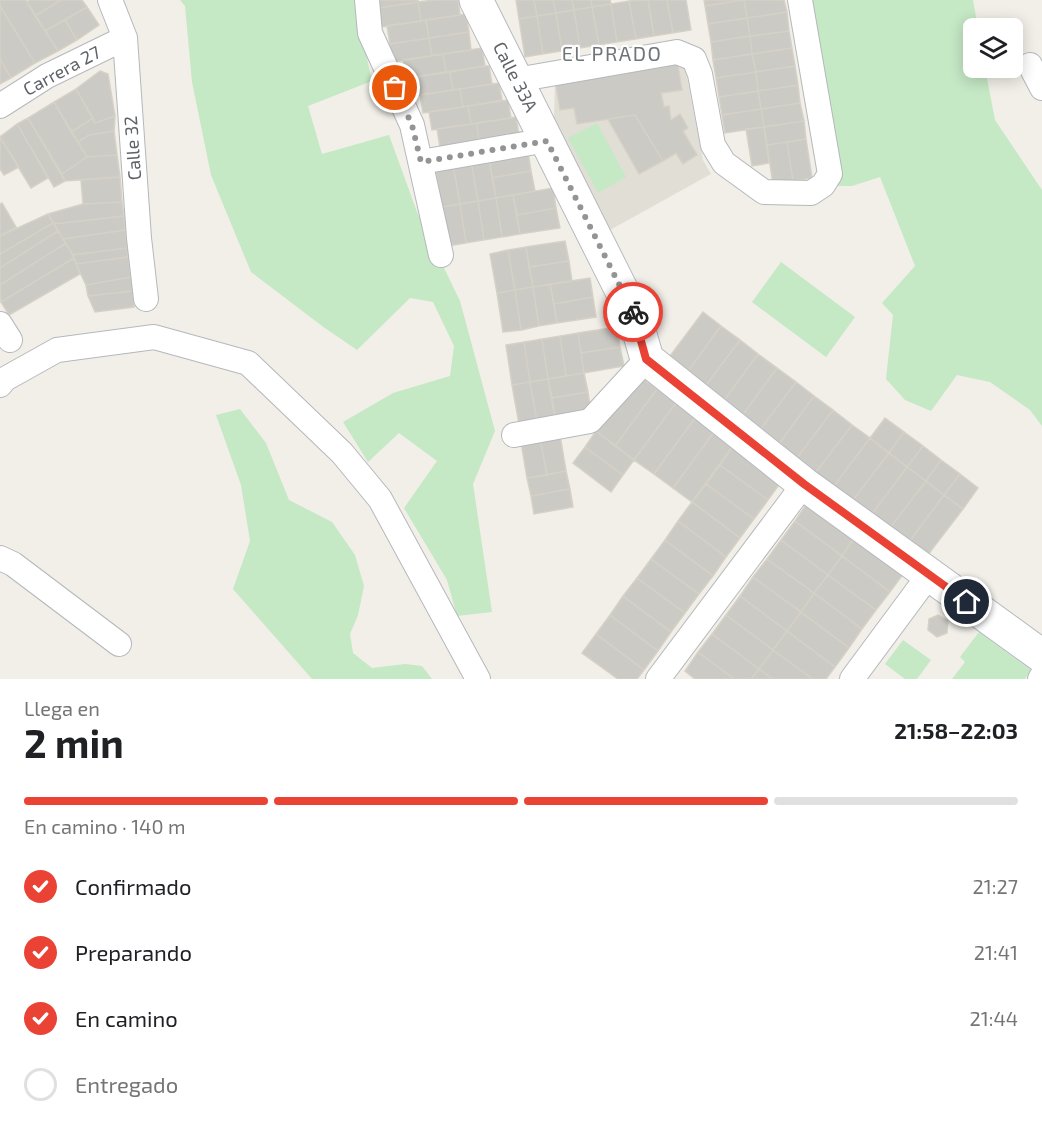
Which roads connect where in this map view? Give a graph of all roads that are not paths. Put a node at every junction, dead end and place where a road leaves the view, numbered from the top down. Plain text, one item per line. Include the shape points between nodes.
1 (110, 0) edge
2 (367, 0) edge
3 (476, 0) edge
4 (800, 0) edge
5 (125, 38) junction
6 (1030, 65) dead end
7 (516, 80) junction
8 (1042, 88) edge
9 (0, 106) edge
10 (547, 141) junction
11 (421, 162) junction
12 (441, 255) dead end
13 (146, 299) dead end
14 (646, 359) junction
15 (0, 385) edge
16 (514, 435) dead end
17 (804, 484) junction
18 (0, 558) edge
19 (929, 574) junction
20 (119, 644) dead end
21 (1042, 656) edge
22 (863, 675) edge
23 (478, 679) edge
24 (658, 679) edge

1 - 5 street, Calle 32
2 - 11 street via 370,33 412,125
3 - 7 street, Calle 33A
4 - 7 street via 830,174 811,194 764,192 724,163 713,145 694,59 677,52
5 - 9 street, Carrera 27 via 47,76
5 - 13 street, Calle 32
6 - 8 street
7 - 10 street, Calle 33A
10 - 11 street
10 - 14 street, Calle 33A via 635,317
11 - 12 street
14 - 16 street via 590,421
14 - 17 street
15 - 23 street via 57,350 154,337 248,363 342,453 380,499
17 - 19 street
17 - 24 street
18 - 20 street
19 - 21 street
19 - 22 street

